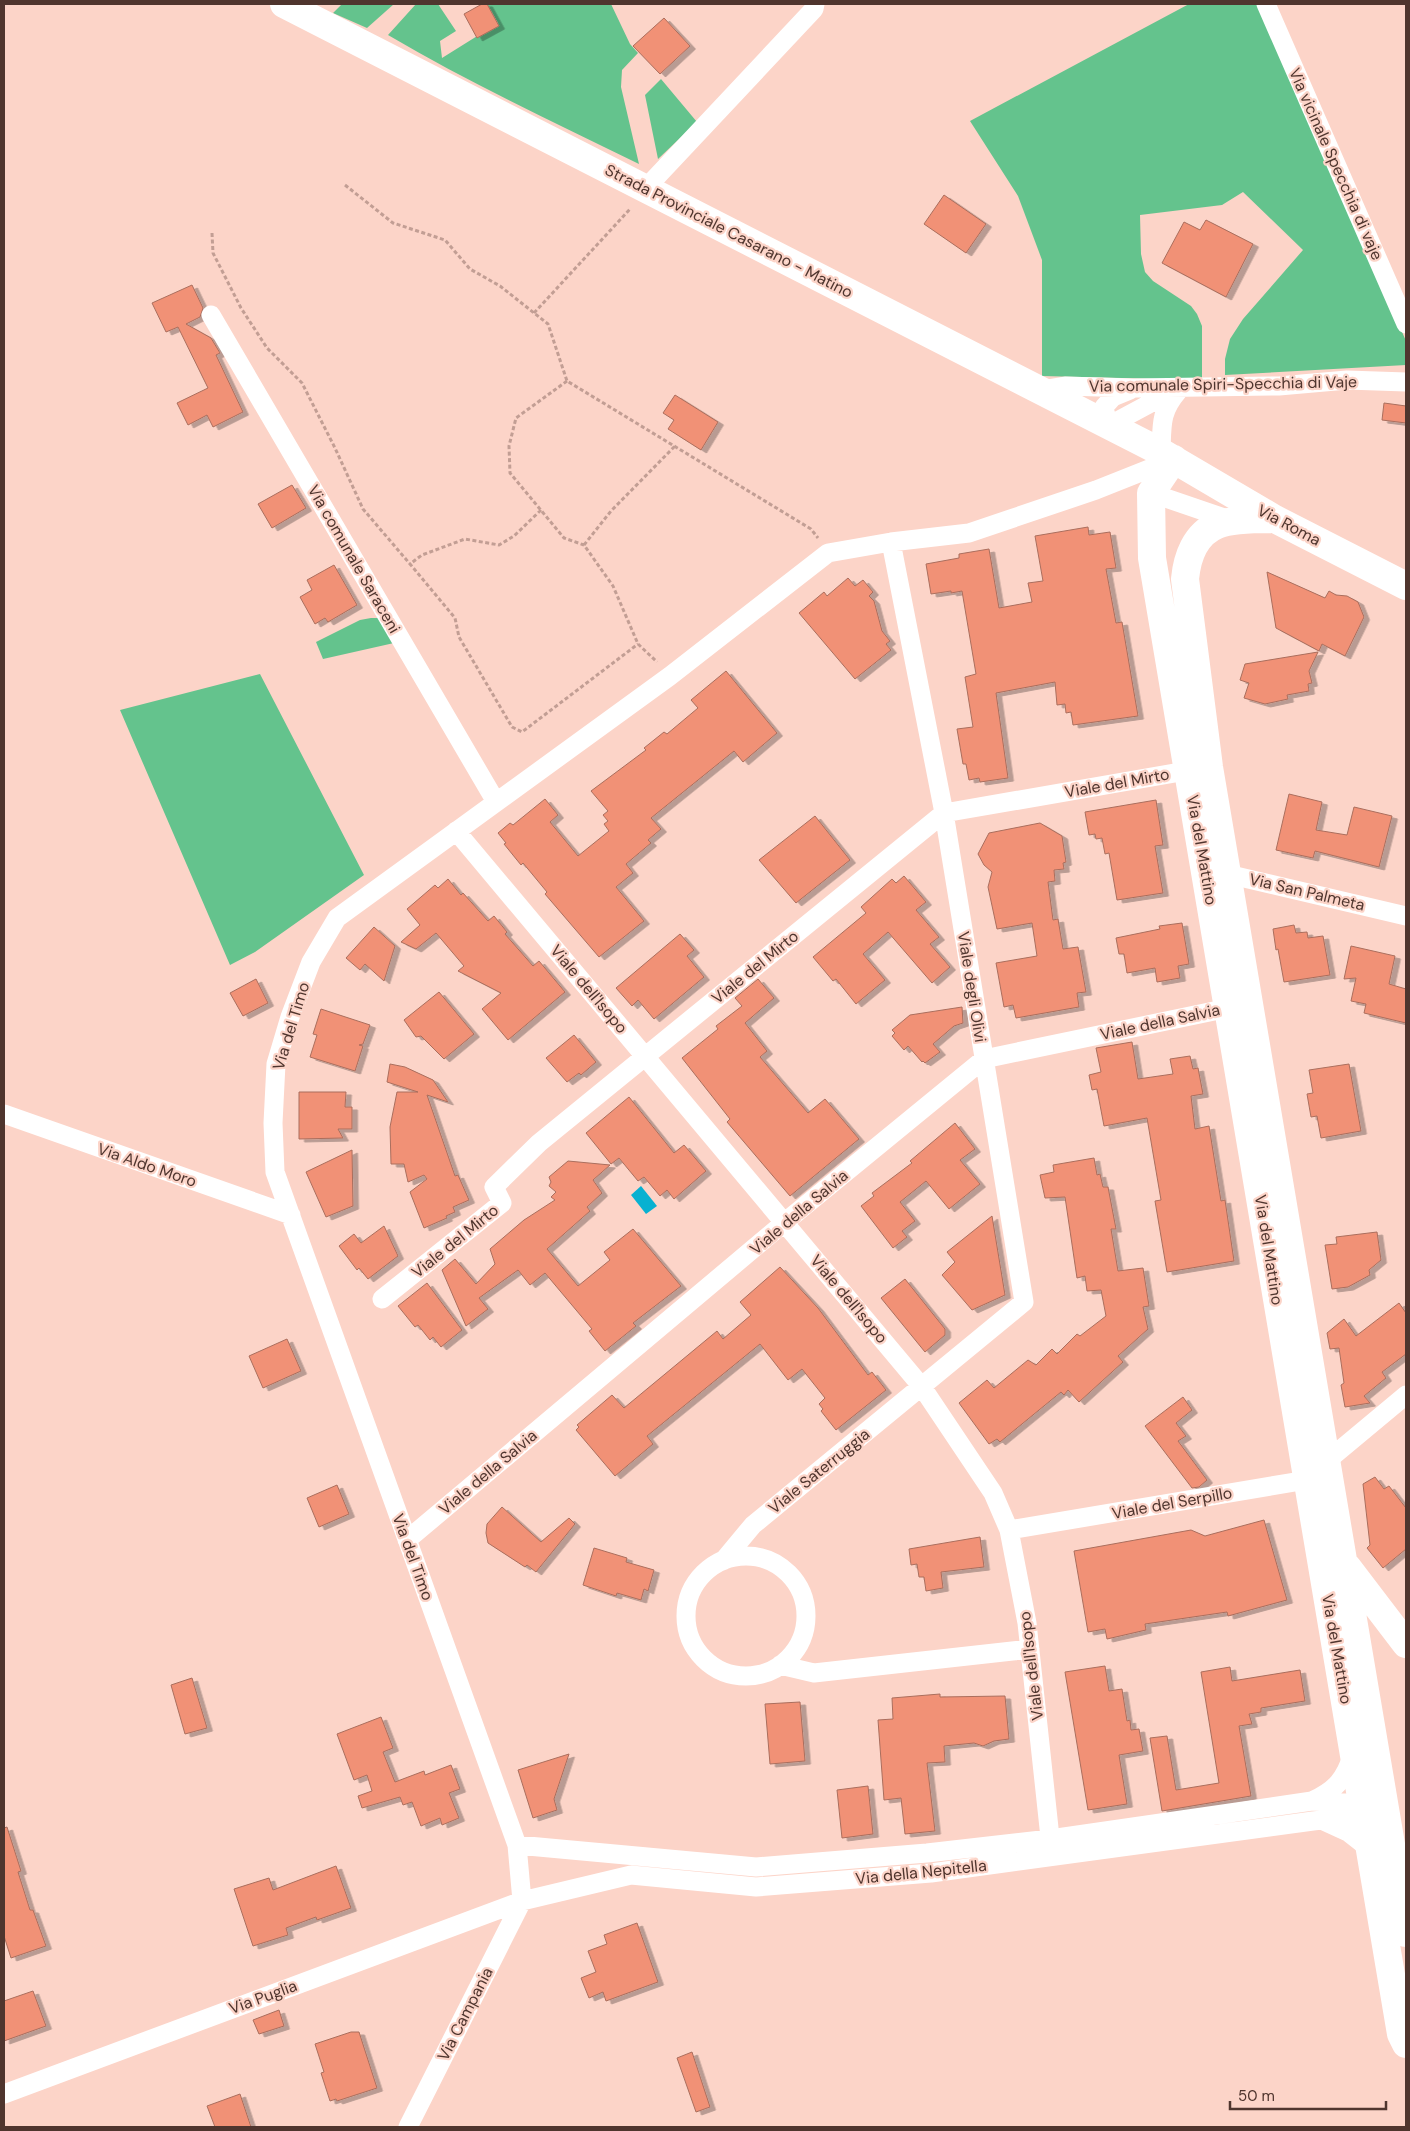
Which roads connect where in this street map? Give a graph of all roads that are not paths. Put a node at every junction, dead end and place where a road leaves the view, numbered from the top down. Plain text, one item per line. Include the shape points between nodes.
1 (284, 4) edge
2 (815, 4) edge
3 (1266, 4) edge
4 (640, 196) junction
5 (211, 315) dead end
6 (1406, 324) edge
7 (1406, 382) edge
8 (1133, 388) junction
9 (1181, 388) junction
10 (1041, 390) junction
11 (1108, 426) junction
12 (1167, 456) junction
13 (1151, 494) junction
14 (1275, 518) junction
15 (1234, 522) junction
16 (891, 542) junction
17 (1406, 586) edge
18 (1199, 769) junction
19 (496, 802) junction
20 (944, 813) junction
21 (456, 831) junction
22 (1217, 875) junction
23 (1406, 916) edge
24 (1239, 1005) junction
25 (645, 1056) junction
26 (984, 1059) junction
27 (4, 1114) edge
28 (291, 1215) junction
29 (785, 1222) junction
30 (1286, 1284) junction
31 (382, 1299) dead end
32 (922, 1387) junction
33 (1406, 1395) edge
34 (1328, 1460) junction
35 (1307, 1480) junction
36 (1009, 1530) junction
37 (407, 1540) junction
38 (723, 1561) junction
39 (1334, 1566) junction
40 (1406, 1644) edge
41 (1030, 1649) junction
42 (780, 1666) junction
43 (1354, 1751) junction
44 (1312, 1801) junction
45 (1376, 1814) junction
46 (1321, 1820) junction
47 (518, 1845) junction
48 (1051, 1848) junction
49 (1371, 1850) junction
50 (522, 1900) junction
51 (1406, 1933) edge
52 (1406, 2044) edge
53 (4, 2094) edge
54 (408, 2127) edge

1 - 4 main road, Strada Provinciale Casarano - Matino
2 - 4 street via 814,9
3 - 6 street, Via vicinale Specchia di vaje
4 - 10 main road, Strada Provinciale Casarano - Matino
5 - 19 street, Via comunale Saraceni
7 - 9 street, Via comunale Spiri-Specchia di Vaje via 1347,380 1279,386
8 - 9 street, Via comunale Spiri-Specchia di Vaje
8 - 10 street, Via comunale Spiri-Specchia di Vaje via 1065,386
8 - 11 street via 1113,397 1104,407
9 - 11 street
9 - 12 street via 1168,403 1163,418
10 - 11 main road, Strada Provinciale Casarano - Matino
11 - 12 main road, Strada Provinciale Casarano - Matino
12 - 13 main road
12 - 14 main road, Via Roma
12 - 16 street via 1096,490 969,533
13 - 15 street
13 - 18 main road, Via del Mattino via 1152,558
14 - 15 main road, Via del Mattino
14 - 17 main road, Via Roma
15 - 18 main road, Via del Mattino via 1217,525 1204,534 1191,551 1185,579
16 - 19 street via 828,553 670,676
16 - 20 street, Viale degli Olivi
18 - 20 street, Viale del Mirto
18 - 22 main road, Via del Mattino
19 - 21 street
20 - 25 street, Viale del Mirto
20 - 26 street, Viale degli Olivi
21 - 25 street, Viale dell'Isopo
21 - 28 street, Via del Timo via 337,918 311,962 276,1064 275,1172
22 - 23 street, Via San Palmeta
22 - 24 main road, Via del Mattino
24 - 26 street, Viale della Salvia
24 - 30 main road, Via del Mattino
25 - 29 street, Viale dell'Isopo
25 - 31 street, Viale del Mirto via 540,1143 494,1187 502,1204
26 - 29 street, Viale della Salvia
26 - 32 street, Viale degli Olivi via 1024,1302
27 - 28 street, Via Aldo Moro
28 - 37 street, Via del Timo
29 - 32 street, Viale dell'Isopo
29 - 37 street, Viale della Salvia
30 - 34 main road, Via del Mattino
30 - 35 main road, Via del Mattino
32 - 36 street, Viale dell'Isopo via 992,1493
32 - 38 street, Viale Saterruggia via 753,1524
33 - 34 street
34 - 35 street
34 - 39 main road, Via del Mattino
35 - 36 street, Viale del Serpillo
35 - 39 main road, Via del Mattino
36 - 41 street, Viale dell'Isopo via 1028,1623
37 - 47 street, Via del Timo
38 - 42 street, Viale Saterruggia via 742,1556 761,1558 779,1566 794,1579 803,1596 807,1615 804,1634 795,1652
38 - 42 street, Viale Saterruggia via 706,1572 693,1587 687,1606 687,1626 693,1645 706,1661 723,1672 742,1676 762,1674
39 - 40 main road
39 - 43 main road, Via del Mattino
39 - 45 main road, Via del Mattino
41 - 42 street via 814,1673
41 - 48 street, Viale dell'Isopo
43 - 44 street, Via della Nepitella via 1348,1770 1339,1783 1328,1794
43 - 45 main road, Via del Mattino
44 - 45 street, Via della Nepitella via 1346,1803
44 - 48 street, Via della Nepitella
45 - 46 street, Via della Nepitella
45 - 49 main road, Via del Mattino
45 - 51 main road, Via del Mattino
46 - 48 street, Via della Nepitella
46 - 49 street via 1348,1832
47 - 48 street, Via della Nepitella via 756,1866 927,1853
47 - 50 street, Via del Timo
48 - 50 street, Via della Nepitella via 931,1873 756,1887 631,1875
49 - 52 main road, Via del Mattino
50 - 53 street, Via Puglia
50 - 54 street, Via Campania

